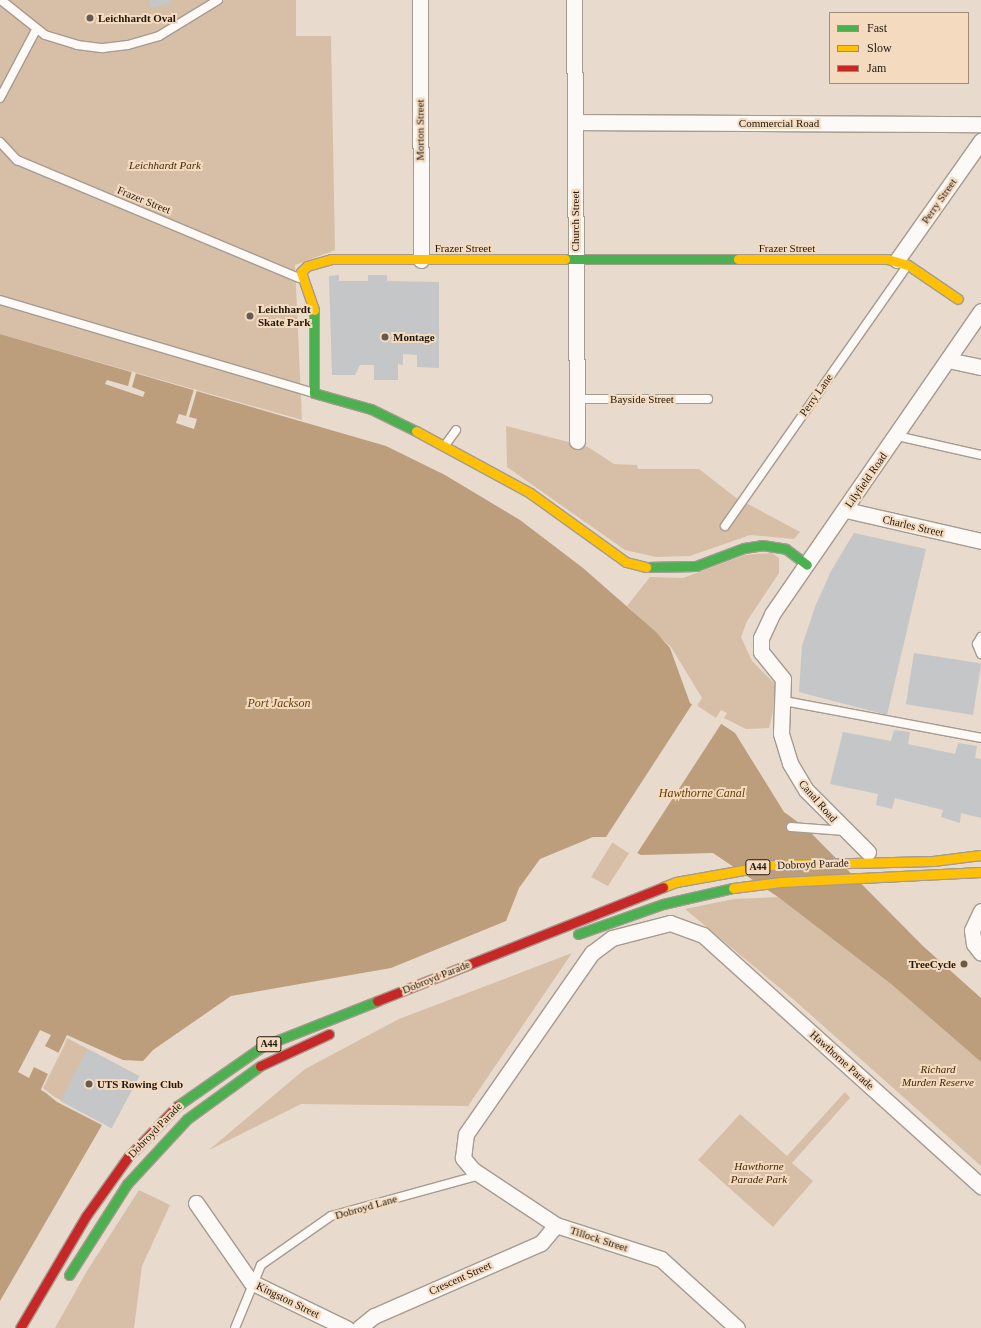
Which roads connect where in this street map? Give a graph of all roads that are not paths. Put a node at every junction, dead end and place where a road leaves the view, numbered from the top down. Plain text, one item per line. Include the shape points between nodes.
1 (1, 0) edge
2 (218, 0) edge
3 (420, 0) edge
4 (574, 0) edge
5 (36, 30) junction
6 (0, 98) edge
7 (576, 122) junction
8 (981, 124) edge
9 (0, 142) edge
10 (981, 142) edge
11 (421, 260) junction
12 (575, 260) junction
13 (902, 263) junction
14 (301, 279) junction
15 (958, 299) dead end
16 (0, 300) edge
17 (981, 312) edge
18 (948, 360) junction
19 (981, 367) edge
20 (314, 393) junction
21 (577, 399) junction
22 (708, 399) dead end
23 (456, 430) dead end
24 (897, 436) junction
25 (577, 441) dead end
26 (446, 445) junction
27 (981, 454) edge
28 (846, 510) junction
29 (724, 526) dead end
30 (981, 541) edge
31 (808, 565) junction
32 (981, 638) edge
33 (761, 652) joint
34 (981, 654) edge
35 (784, 701) junction
36 (981, 738) edge
37 (791, 827) dead end
38 (845, 831) junction
39 (868, 852) dead end
40 (981, 855) edge
41 (981, 872) edge
42 (981, 911) edge
43 (572, 937) dead end
44 (981, 953) edge
45 (339, 1030) dead end
46 (462, 1151) joint
47 (480, 1175) junction
48 (981, 1186) edge
49 (196, 1203) dead end
50 (556, 1225) junction
51 (251, 1282) junction
52 (63, 1285) dead end
53 (20, 1328) edge
54 (235, 1328) edge
55 (346, 1328) edge
56 (359, 1328) edge
57 (737, 1328) edge

1 - 5 lane
2 - 5 lane via 176,27 128,45 89,47 59,40
3 - 11 street, Morton Street
4 - 7 street, Church Street
5 - 6 lane
7 - 8 street, Commercial Road
7 - 12 street, Church Street
9 - 14 lane, Frazer Street via 17,160
10 - 13 street, Perry Street
11 - 12 main road, Frazer Street
11 - 14 main road, Frazer Street via 318,261 307,266
12 - 13 main road, Frazer Street
12 - 21 street, Church Street
13 - 15 main road
13 - 29 lane, Perry Lane
14 - 20 main road via 314,306
16 - 20 lane
17 - 18 street, Lilyfield Road
18 - 19 street
18 - 24 street, Lilyfield Road
20 - 26 main road via 371,409
21 - 22 lane, Bayside Street
21 - 25 street, Church Street
23 - 26 lane
24 - 27 lane
24 - 28 street, Lilyfield Road
26 - 31 main road via 530,493 626,562 646,567 696,566 744,548 766,545 786,549
28 - 30 street, Charles Street
28 - 31 street, Lilyfield Road
31 - 33 street, Lilyfield Road via 766,626 761,638
32 - 34 lane via 977,644
33 - 35 street, Canal Road via 783,679
35 - 36 lane
35 - 38 street, Canal Road via 781,733 790,763 806,790
37 - 38 lane
38 - 39 street, Canal Road
40 - 53 main road, Dobroyd Parade / A44 via 893,862 771,865 676,882 626,899 263,1046 206,1082 158,1124 128,1157 86,1216
41 - 43 main road, Dobroyd Parade / A44 via 909,878 781,882 737,887 694,895
42 - 44 street via 972,930 974,944
45 - 52 main road, Dobroyd Parade / A44 via 256,1068 187,1119 146,1160 120,1194
46 - 47 street, Tillock Street via 466,1164
46 - 48 street, Hawthorne Parade via 466,1134 592,953 612,938 670,923 703,935
47 - 50 street, Tillock Street
47 - 51 lane, Dobroyd Lane via 331,1216 260,1265
49 - 51 street, Kingston Street
50 - 56 street, Crescent Street via 541,1243 374,1316
50 - 57 street, Tillock Street via 661,1259
51 - 54 lane, Dobroyd Lane
51 - 55 street, Kingston Street

